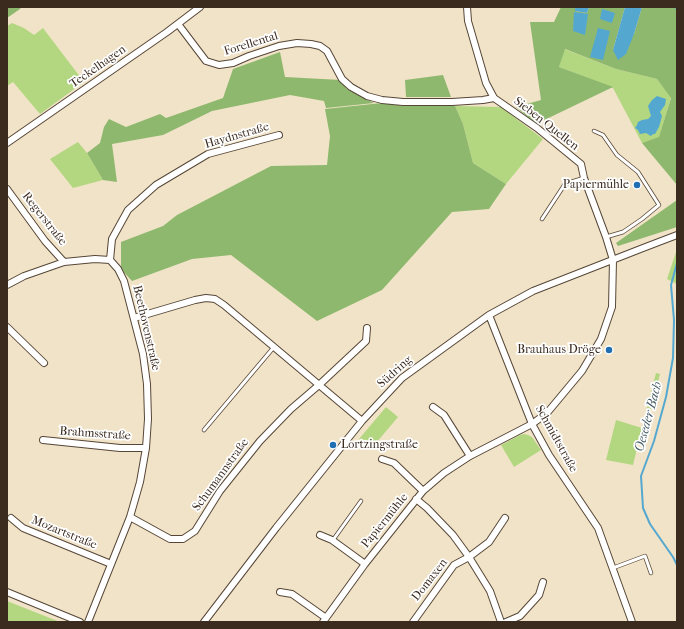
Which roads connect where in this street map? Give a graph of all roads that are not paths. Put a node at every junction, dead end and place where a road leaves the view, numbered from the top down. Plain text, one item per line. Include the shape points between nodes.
1 (200, 7) edge
2 (467, 7) edge
3 (178, 24) junction
4 (494, 98) junction
5 (594, 131) dead end
6 (279, 135) dead end
7 (7, 143) edge
8 (584, 178) junction
9 (7, 189) edge
10 (542, 219) dead end
11 (677, 235) edge
12 (606, 237) junction
13 (110, 260) junction
14 (613, 260) junction
15 (64, 262) junction
16 (7, 284) edge
17 (489, 314) junction
18 (134, 318) junction
19 (7, 327) edge
20 (367, 328) dead end
21 (274, 347) junction
22 (44, 363) dead end
23 (319, 384) junction
24 (433, 407) dead end
25 (362, 421) junction
26 (532, 424) junction
27 (204, 430) dead end
28 (43, 440) dead end
29 (146, 448) junction
30 (470, 456) junction
31 (382, 458) dead end
32 (423, 491) junction
33 (416, 499) junction
34 (361, 501) dead end
35 (130, 517) junction
36 (11, 518) dead end
37 (505, 518) dead end
38 (320, 535) dead end
39 (332, 540) junction
40 (470, 557) junction
41 (111, 564) junction
42 (364, 564) junction
43 (613, 568) junction
44 (651, 573) dead end
45 (542, 582) dead end
46 (7, 592) edge
47 (280, 592) dead end
48 (324, 620) edge
49 (80, 622) edge
50 (88, 622) edge
51 (204, 622) edge
52 (413, 622) edge
53 (501, 622) edge
54 (506, 622) edge
55 (632, 622) edge

1 - 3 street, Teckelhagen
2 - 4 street, Sieben Quellen via 468,21 486,83
3 - 4 street, Forellental via 206,61 219,66 279,46 311,44 327,51 342,79 367,96 403,102 452,102
3 - 7 street, Teckelhagen
4 - 8 street, Sieben Quellen via 537,128 581,164
5 - 12 lane via 603,135 616,155 638,172 659,205 623,232
6 - 13 street, Haydnstraße via 208,154 156,185 128,210 112,239
8 - 10 lane via 565,184
8 - 12 street, Sieben Quellen
9 - 15 street, Regerstraße via 45,241
11 - 14 street, Südring
12 - 14 street, Sieben Quellen
13 - 15 street
13 - 18 street, Beethovenstraße via 124,281
14 - 17 street, Südring via 533,291
14 - 26 street, Papiermühle via 612,307 601,339 582,371 547,413
15 - 16 street
17 - 25 street, Südring via 402,378
17 - 26 street, Schmidtstraße
18 - 21 street via 195,300 215,299
18 - 29 street, Beethovenstraße via 147,384
19 - 22 street
20 - 23 street, Schumannstraße via 366,341
21 - 23 street
21 - 27 lane
23 - 25 street
23 - 35 street, Schumannstraße via 260,441 220,491 195,531 183,539 170,539
24 - 30 street via 444,415
25 - 51 street, Südring
26 - 30 street, Papiermühle
26 - 43 street, Schmidtstraße via 549,456 598,528
28 - 29 street, Brahmsstraße via 120,448
29 - 35 street, Beethovenstraße
30 - 32 street, Papiermühle
31 - 32 street, Papiermühle via 394,463
32 - 33 street, Papiermühle
33 - 40 street via 453,535
33 - 42 street, Papiermühle
34 - 39 lane
35 - 41 street, Beethovenstraße
36 - 41 street, Mozartstraße via 23,528
37 - 40 street, Domaxen via 489,542
38 - 39 street, Papiermühle
39 - 42 street, Papiermühle
40 - 52 street, Domaxen via 454,565
40 - 53 street via 490,591
41 - 50 street, Beethovenstraße
42 - 48 street, Papiermühle
43 - 44 lane via 645,556
43 - 55 street, Schmidtstraße
45 - 54 street via 539,595 520,616
46 - 49 street
47 - 48 street, Papiermühle via 292,594

